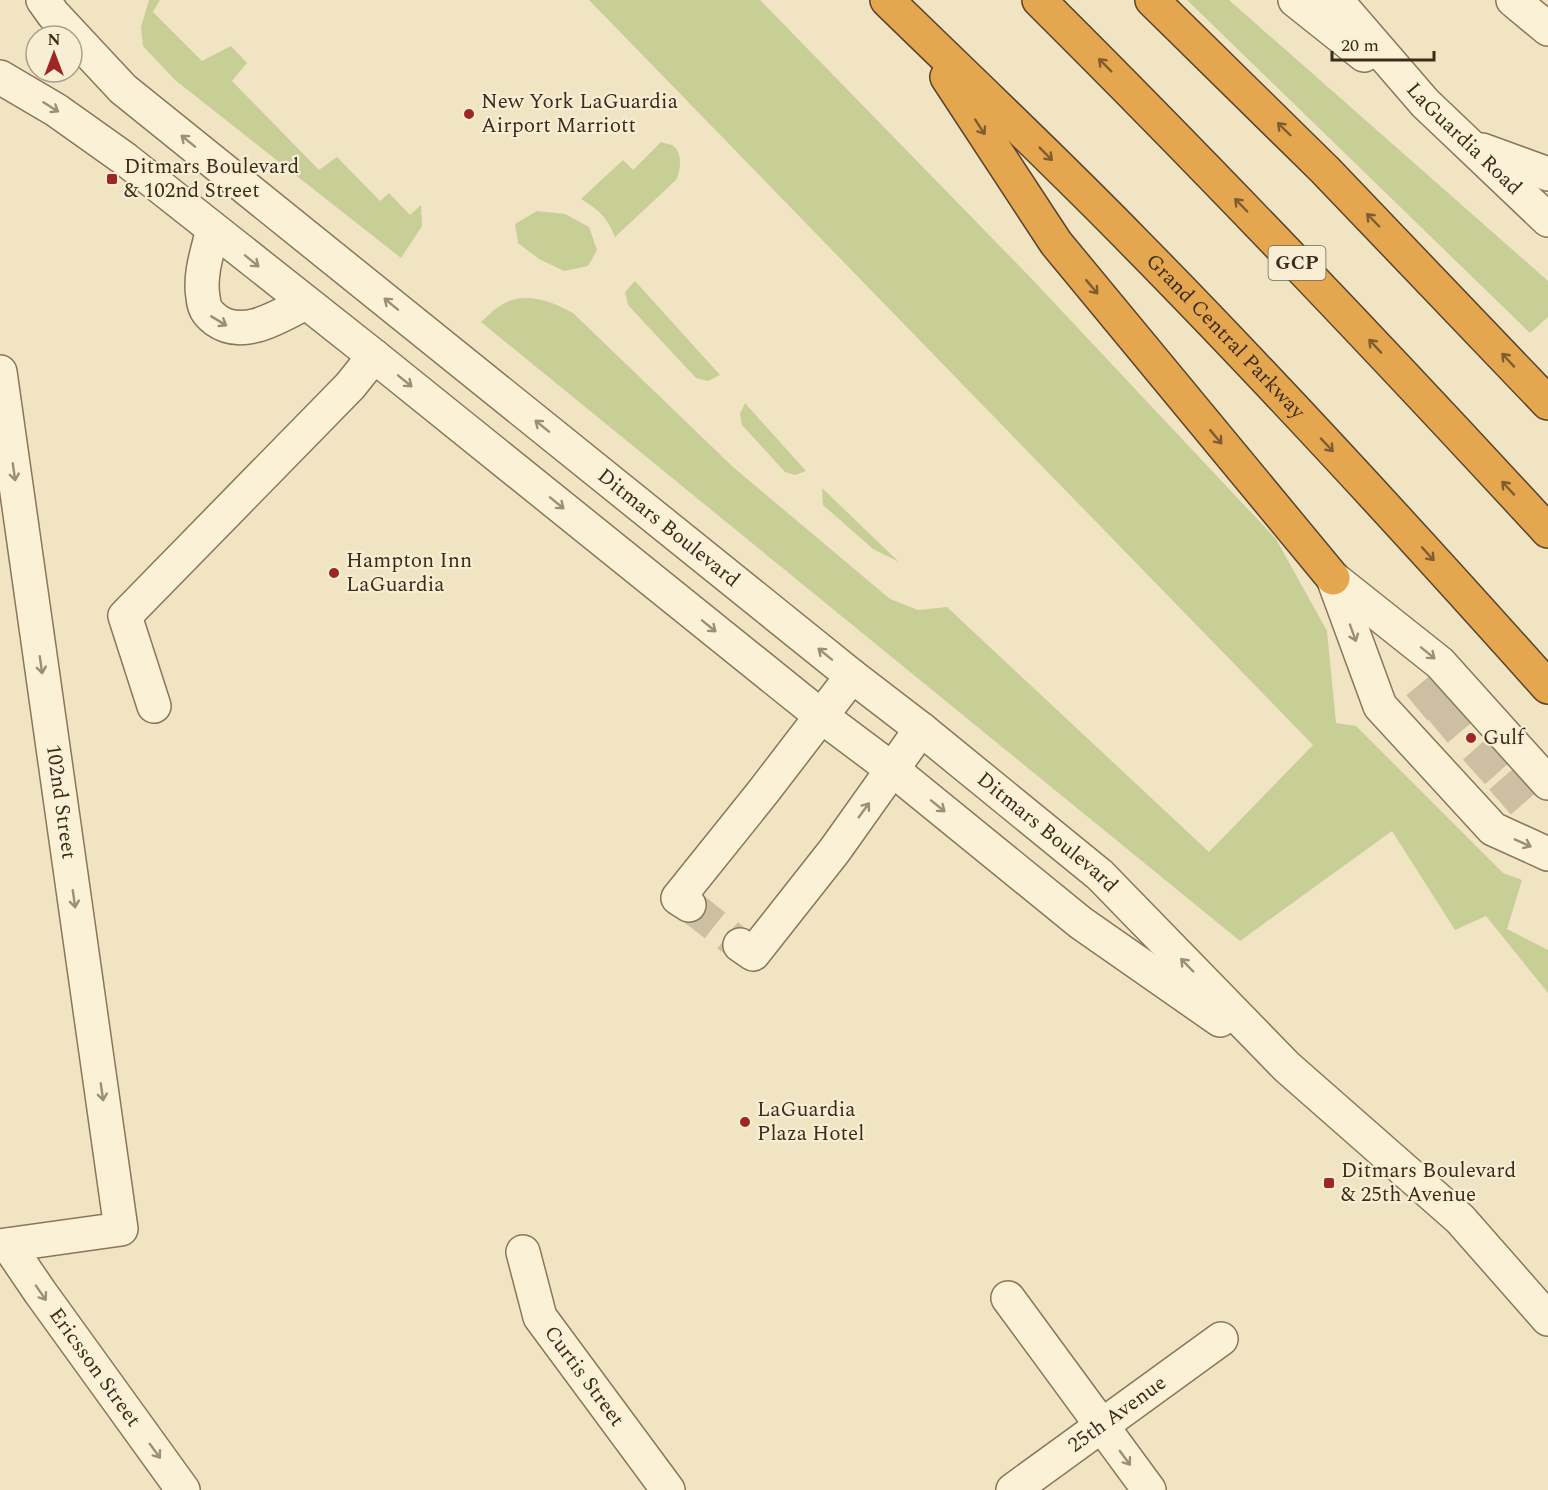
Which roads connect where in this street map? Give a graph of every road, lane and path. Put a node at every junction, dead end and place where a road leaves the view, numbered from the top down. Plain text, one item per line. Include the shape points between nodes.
1 (43, 0) edge
2 (887, 0) edge
3 (1039, 0) edge
4 (1152, 0) edge
5 (1295, 0) edge
6 (1336, 0) edge
7 (1513, 0) edge
8 (913, 26) junction
9 (1548, 29) edge
10 (0, 77) edge
11 (1425, 103) junction
12 (1469, 145) junction
13 (1548, 174) edge
14 (1548, 220) edge
15 (213, 229) junction
16 (305, 303) junction
17 (374, 356) junction
18 (0, 372) edge
19 (1548, 403) edge
20 (1548, 531) edge
21 (1333, 578) junction
22 (852, 676) junction
23 (1548, 687) edge
24 (154, 706) dead end
25 (821, 716) junction
26 (921, 729) junction
27 (893, 770) junction
28 (1539, 776) edge
29 (1548, 854) edge
30 (689, 905) dead end
31 (740, 945) tunnel mouth
32 (1287, 1067) junction
33 (4, 1245) edge
34 (523, 1252) dead end
35 (1008, 1298) dead end
36 (1548, 1319) edge
37 (1221, 1339) dead end
38 (1102, 1426) junction
39 (183, 1490) edge
40 (668, 1490) edge
41 (1013, 1490) edge
42 (1149, 1490) edge

22 -> 1 street, Ditmars Boulevard via 123,89
2 - 8 highway, Grand Central Parkway
20 -> 3 highway, GCP via 1266,230
19 -> 4 highway via 1326,170
5 - 11 street
6 - 11 street, LaGuardia Road
7 - 9 street
8 -> 21 highway via 1056,243
8 -> 23 highway, Grand Central Parkway via 1220,330
10 -> 15 street, Ditmars Boulevard via 56,110 125,159
11 - 12 street, LaGuardia Road
12 - 13 street
12 - 14 street, LaGuardia Road
15 -> 16 street, Ditmars Boulevard
15 -> 16 street via 203,269 206,313 224,326 249,327
16 - 17 street, Ditmars Boulevard
17 - 24 street via 350,386 125,616
17 -> 25 street, Ditmars Boulevard
18 -> 33 street, 102nd Street via 121,1229
21 -> 28 street via 1440,663
21 -> 29 street via 1380,706 1418,728 1491,810 1493,829
22 - 25 street
22 - 26 street, Ditmars Boulevard
25 - 27 street, Ditmars Boulevard
25 - 30 street via 678,898
26 - 27 street
32 -> 26 street, Ditmars Boulevard via 1100,875
31 -> 27 street via 753,954
27 -> 32 street, Ditmars Boulevard via 1081,922
32 - 36 street, Ditmars Boulevard via 1460,1219
33 -> 39 street, Ericsson Street
34 - 40 street, Curtis Street via 540,1317
35 - 38 street
37 - 38 street, 25th Avenue
38 - 41 street, 25th Avenue
38 -> 42 street

